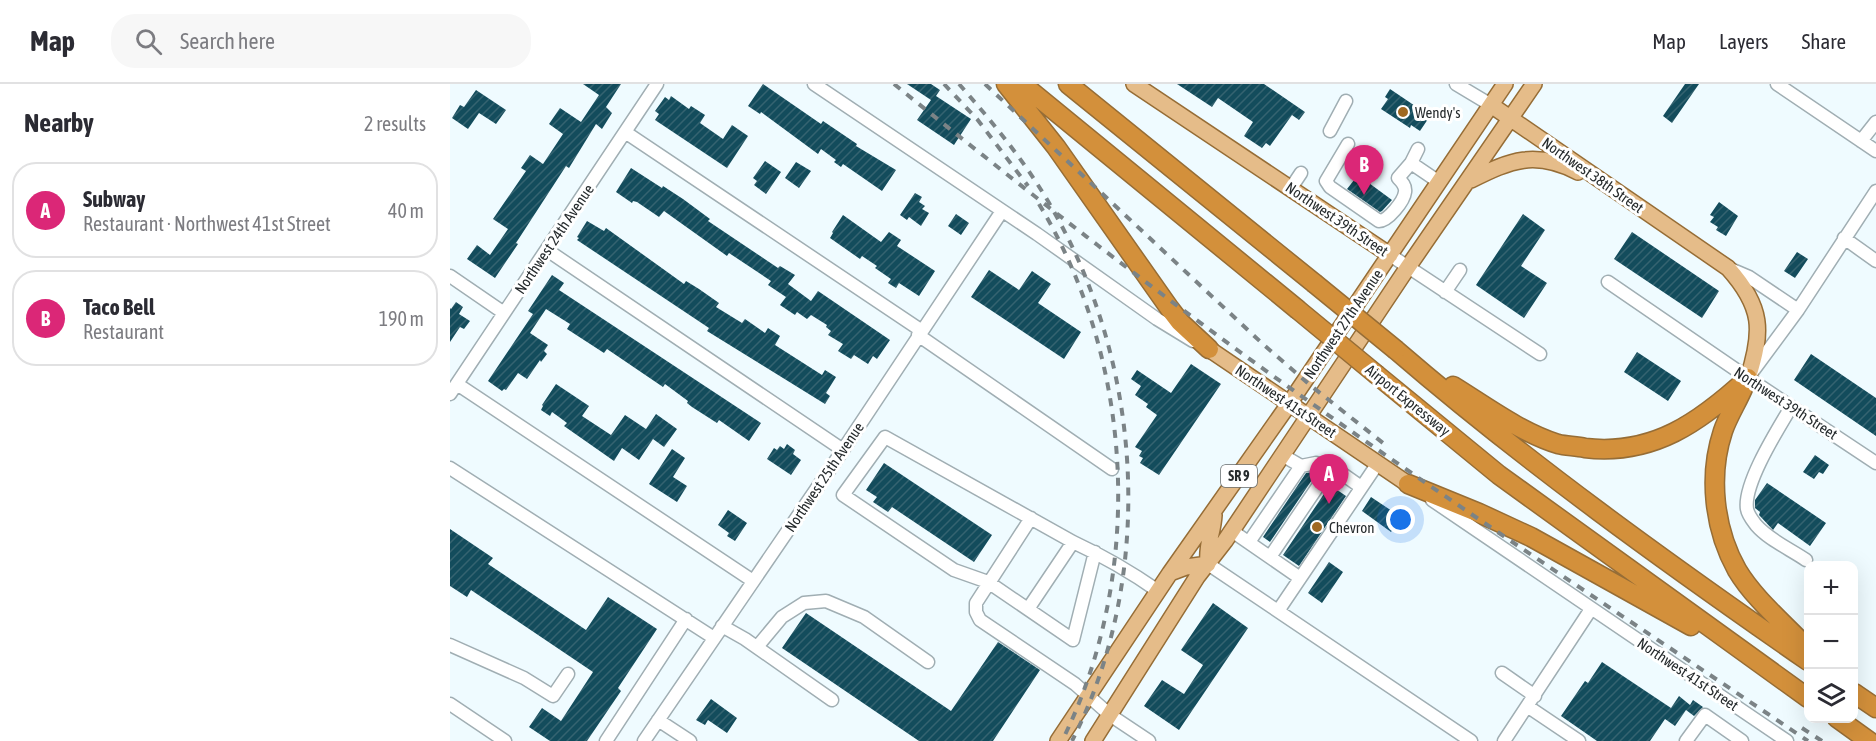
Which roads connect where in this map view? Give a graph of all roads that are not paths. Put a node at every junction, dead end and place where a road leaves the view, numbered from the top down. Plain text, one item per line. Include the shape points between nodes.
1 (657, 84) edge
2 (814, 84) edge
3 (1006, 84) edge
4 (1022, 84) edge
5 (1068, 84) edge
6 (1134, 84) edge
7 (1456, 84) edge
8 (1505, 84) edge
9 (1534, 84) edge
10 (1777, 84) edge
11 (1346, 101) dead end
12 (1491, 105) junction
13 (1511, 118) junction
14 (1876, 122) edge
15 (1330, 131) dead end
16 (625, 132) junction
17 (1861, 141) junction
18 (1348, 144) dead end
19 (1418, 148) dead end
20 (1876, 151) edge
21 (1411, 163) junction
22 (1300, 173) dead end
23 (1468, 181) junction
24 (1439, 182) junction
25 (1291, 188) junction
26 (1608, 188) junction
27 (1876, 190) edge
28 (1002, 211) junction
29 (1844, 238) junction
30 (547, 250) junction
31 (1390, 255) junction
32 (1876, 261) edge
33 (1408, 267) junction
34 (1728, 268) junction
35 (1460, 270) dead end
36 (450, 276) edge
37 (1608, 282) dead end
38 (1445, 292) junction
39 (1798, 310) junction
40 (504, 313) junction
41 (920, 333) junction
42 (1209, 349) junction
43 (1395, 350) junction
44 (1540, 354) dead end
45 (1748, 378) junction
46 (453, 389) edge
47 (1289, 404) junction
48 (1791, 407) junction
49 (1308, 416) junction
50 (843, 450) junction
51 (1282, 455) junction
52 (1378, 463) junction
53 (1876, 463) edge
54 (1301, 466) junction
55 (1330, 467) junction
56 (450, 468) edge
57 (1112, 469) dead end
58 (1408, 484) junction
59 (1361, 487) junction
60 (1214, 512) junction
61 (1031, 518) junction
62 (1232, 531) junction
63 (1072, 542) junction
64 (1249, 542) junction
65 (1095, 552) junction
66 (1270, 557) junction
67 (1806, 560) dead end
68 (1208, 564) junction
69 (1170, 573) junction
70 (1300, 578) junction
71 (753, 581) junction
72 (988, 582) junction
73 (1158, 591) junction
74 (1028, 609) junction
75 (1591, 609) junction
76 (1278, 611) junction
77 (686, 619) junction
78 (722, 626) junction
79 (714, 638) junction
80 (1804, 644) edge
81 (450, 645) edge
82 (757, 648) junction
83 (1747, 655) junction
84 (1804, 658) edge
85 (928, 662) dead end
86 (1502, 673) dead end
87 (568, 674) dead end
88 (1804, 695) edge
89 (1534, 696) junction
90 (1858, 696) edge
91 (1088, 697) junction
92 (832, 700) dead end
93 (1527, 706) junction
94 (1876, 708) edge
95 (452, 710) edge
96 (1110, 715) junction
97 (658, 720) junction
98 (1844, 723) edge
99 (1510, 739) edge
100 (505, 741) edge
101 (606, 741) edge
102 (644, 741) edge
103 (690, 741) edge
104 (1058, 741) edge
105 (1093, 741) edge
106 (1149, 741) edge
107 (1471, 741) edge
108 (1579, 741) edge
109 (1686, 741) edge
110 (1742, 741) edge
111 (1787, 741) edge
112 (1869, 741) edge

1 - 16 street, Northwest 24th Avenue
2 - 28 street, Northwest 41st Street
3 - 42 highway via 1170,309
4 - 83 highway, Airport Expressway, bridge via 1499,475
5 - 43 highway, Airport Expressway, bridge
6 - 25 main road, Northwest 39th Street
7 - 12 street, Northwest 38th Street
8 - 12 main road, Northwest 27th Avenue / SR 9
9 - 13 main road, Northwest 27th Avenue / SR 9
10 - 17 street
11 - 15 street
12 - 13 main road, Northwest 38th Street
12 - 24 main road, Northwest 27th Avenue / SR 9
13 - 23 main road, Northwest 27th Avenue / SR 9
13 - 26 main road, Northwest 38th Street
14 - 17 street
16 - 30 street, Northwest 24th Avenue
16 - 41 street
17 - 20 street
18 - 21 street via 1326,181 1379,221 1389,218 1405,194 1398,178
19 - 21 street
21 - 24 street
22 - 25 street
23 - 26 main road via 1512,161 1537,159 1566,166
23 - 33 main road, Northwest 27th Avenue / SR 9
24 - 31 main road, Northwest 27th Avenue / SR 9
25 - 31 main road, Northwest 39th Street
26 - 34 main road, Northwest 38th Street
27 - 29 street
28 - 41 street, Northwest 25th Avenue
28 - 42 street, Northwest 41st Street via 1182,336
29 - 32 street
29 - 39 street
30 - 40 street, Northwest 24th Avenue
30 - 50 street
31 - 33 street, Northwest 39th Street
31 - 47 main road, Northwest 27th Avenue / SR 9
33 - 38 street, Northwest 39th Street
33 - 49 main road, Northwest 27th Avenue / SR 9
34 - 39 street, Northwest 38th Street via 1749,277
34 - 45 main road, Northwest 38th Street via 1744,288 1756,315 1758,343
35 - 38 street
36 - 40 street
37 - 45 street, Northwest 39th Street
38 - 44 street, Northwest 39th Street
39 - 45 street
40 - 46 street, Northwest 24th Avenue
41 - 50 street, Northwest 25th Avenue
41 - 57 street
42 - 47 main road, Northwest 41st Street
43 - 45 highway via 1522,429 1559,444 1590,448 1620,450 1675,433 1720,404
43 - 84 highway, Airport Expressway via 1515,448
45 - 48 street, Northwest 39th Street
45 - 80 highway via 1723,431 1716,457 1717,513 1725,545 1738,571
46 - 71 street
47 - 49 main road, Northwest 41st Street
47 - 60 main road, Northwest 27th Avenue / SR 9
48 - 53 street, Northwest 39th Street
48 - 67 street via 1752,482 1747,511 1766,534
49 - 51 main road, Northwest 27th Avenue / SR 9
49 - 52 main road, Northwest 41st Street
50 - 71 street, Northwest 25th Avenue
51 - 54 street
51 - 62 main road, Northwest 27th Avenue / SR 9
52 - 58 main road, Northwest 41st Street
52 - 59 street
54 - 55 street via 1316,463
54 - 64 street
55 - 59 street
55 - 66 street
56 - 77 street
58 - 75 street, Northwest 41st Street
58 - 83 highway via 1531,537
59 - 70 street
60 - 68 main road
60 - 69 main road, Northwest 27th Avenue / SR 9
61 - 63 street
61 - 72 street
61 - 72 street via 885,437 843,495 954,570
62 - 64 street
62 - 68 main road, Northwest 27th Avenue / SR 9
63 - 65 street
63 - 74 street
64 - 66 street
65 - 73 street
65 - 74 street via 1073,640
66 - 70 street
68 - 69 main road
68 - 76 street
68 - 96 main road, Northwest 27th Avenue / SR 9
69 - 73 main road, Northwest 27th Avenue / SR 9
70 - 76 street
71 - 78 street, Northwest 25th Avenue
72 - 74 street
72 - 91 street via 976,603 980,620 1076,684
73 - 91 main road, Northwest 27th Avenue / SR 9
75 - 89 street
75 - 111 street, Northwest 41st Street
76 - 107 street
77 - 79 street
77 - 101 street
78 - 79 street, Northwest 25th Avenue
78 - 82 street
79 - 97 street, Northwest 25th Avenue
81 - 87 street via 524,678 553,696
82 - 85 street via 782,617 804,603 826,601 864,617
82 - 92 street
83 - 88 highway, Airport Expressway
86 - 89 street
89 - 93 street
90 - 94 highway
91 - 96 street
91 - 104 main road, Northwest 27th Avenue / SR 9
93 - 99 street
93 - 108 street via 1544,711
95 - 100 street
96 - 105 main road, Northwest 27th Avenue / SR 9
96 - 106 street
97 - 102 street, Northwest 25th Avenue
97 - 103 street
98 - 112 highway
109 - 110 street via 1705,715

